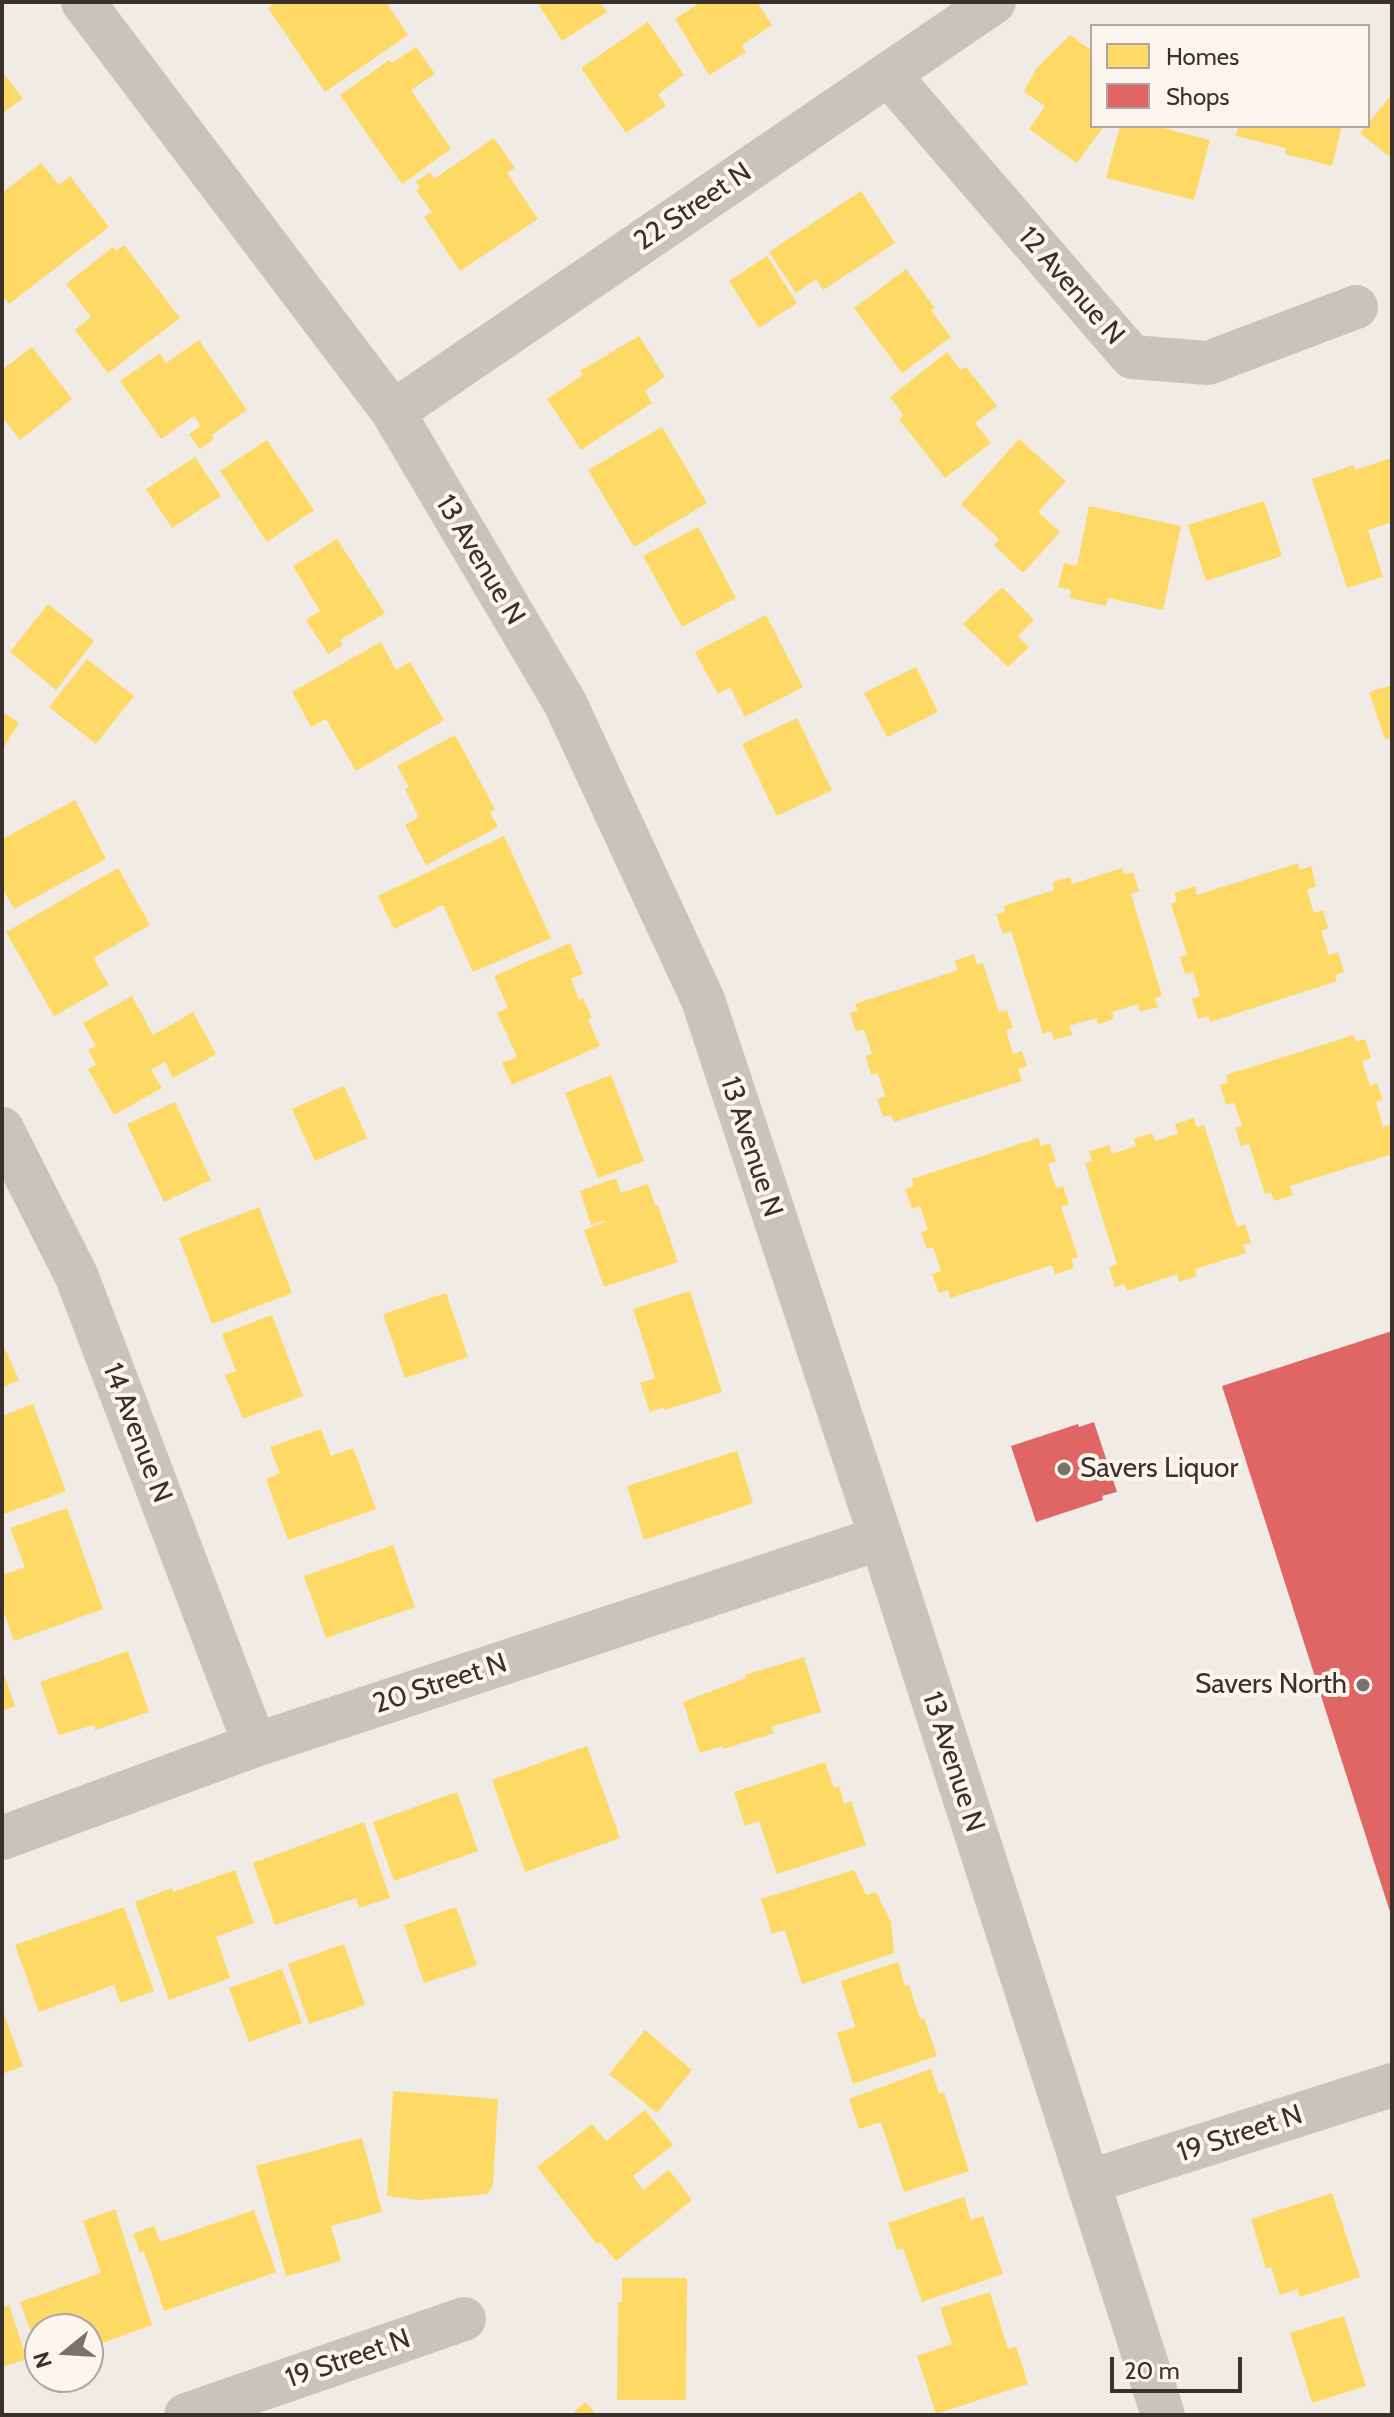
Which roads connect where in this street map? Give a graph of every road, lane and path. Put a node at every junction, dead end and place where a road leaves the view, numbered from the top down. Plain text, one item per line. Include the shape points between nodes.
1 (83, 2) edge
2 (994, 2) edge
3 (888, 74) junction
4 (1356, 307) dead end
5 (393, 412) junction
6 (2, 1129) edge
7 (881, 1538) junction
8 (255, 1745) junction
9 (2, 1838) edge
10 (1392, 2085) edge
11 (1088, 2182) junction
12 (464, 2319) dead end
13 (186, 2415) edge
14 (1163, 2415) edge

1 - 5 street, 13 Avenue N
2 - 3 street, 22 Street N
3 - 4 street, 12 Avenue N via 1132,357 1208,363
3 - 5 street, 22 Street N
5 - 7 street, 13 Avenue N via 565,703 703,1000
6 - 8 street, 14 Avenue N via 77,1277
7 - 8 street, 20 Street N
7 - 11 street, 13 Avenue N
8 - 9 street, 20 Street N
10 - 11 street, 19 Street N
11 - 14 street, 13 Avenue N
12 - 13 street, 19 Street N

